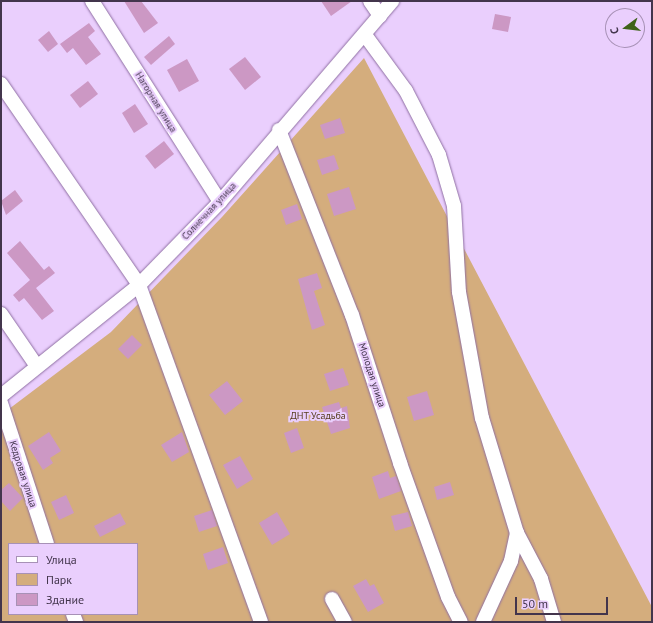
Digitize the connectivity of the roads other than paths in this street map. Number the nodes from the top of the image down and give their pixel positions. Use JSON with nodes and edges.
{"nodes":[{"id":1,"x":92,"y":1,"type":"edge"},
{"id":2,"x":370,"y":1,"type":"edge"},
{"id":3,"x":392,"y":1,"type":"edge"},
{"id":4,"x":380,"y":16,"type":"junction"},
{"id":5,"x":365,"y":35,"type":"junction"},
{"id":6,"x":1,"y":84,"type":"edge"},
{"id":7,"x":279,"y":130,"type":"junction"},
{"id":8,"x":220,"y":202,"type":"junction"},
{"id":9,"x":139,"y":285,"type":"junction"},
{"id":10,"x":1,"y":314,"type":"edge"},
{"id":11,"x":36,"y":365,"type":"junction"},
{"id":12,"x":1,"y":396,"type":"edge"},
{"id":13,"x":1,"y":403,"type":"edge"},
{"id":14,"x":517,"y":533,"type":"junction"},
{"id":15,"x":47,"y":543,"type":"edge"},
{"id":16,"x":332,"y":599,"type":"dead end"},
{"id":17,"x":261,"y":622,"type":"edge"},
{"id":18,"x":345,"y":622,"type":"edge"},
{"id":19,"x":461,"y":622,"type":"edge"},
{"id":20,"x":483,"y":622,"type":"edge"},
{"id":21,"x":554,"y":622,"type":"edge"}],
"edges":[{"from":1,"to":8,"type":"street","name":"Нагорная улица"},
{"from":2,"to":4,"type":"street"},
{"from":3,"to":4,"type":"street","name":"Солнечная улица"},
{"from":4,"to":5,"type":"street","name":"Солнечная улица"},
{"from":5,"to":7,"type":"street","name":"Солнечная улица"},
{"from":5,"to":14,"type":"street"},
{"from":6,"to":9,"type":"street"},
{"from":7,"to":8,"type":"street","name":"Солнечная улица"},
{"from":7,"to":19,"type":"street","name":"Молодая улица"},
{"from":8,"to":9,"type":"street","name":"Солнечная улица"},
{"from":9,"to":11,"type":"street","name":"Солнечная улица"},
{"from":9,"to":17,"type":"street"},
{"from":10,"to":11,"type":"street"},
{"from":11,"to":12,"type":"street","name":"Солнечная улица"},
{"from":13,"to":15,"type":"street","name":"Кедровая улица"},
{"from":14,"to":20,"type":"street"},
{"from":14,"to":21,"type":"street"},
{"from":16,"to":18,"type":"street"}]}
